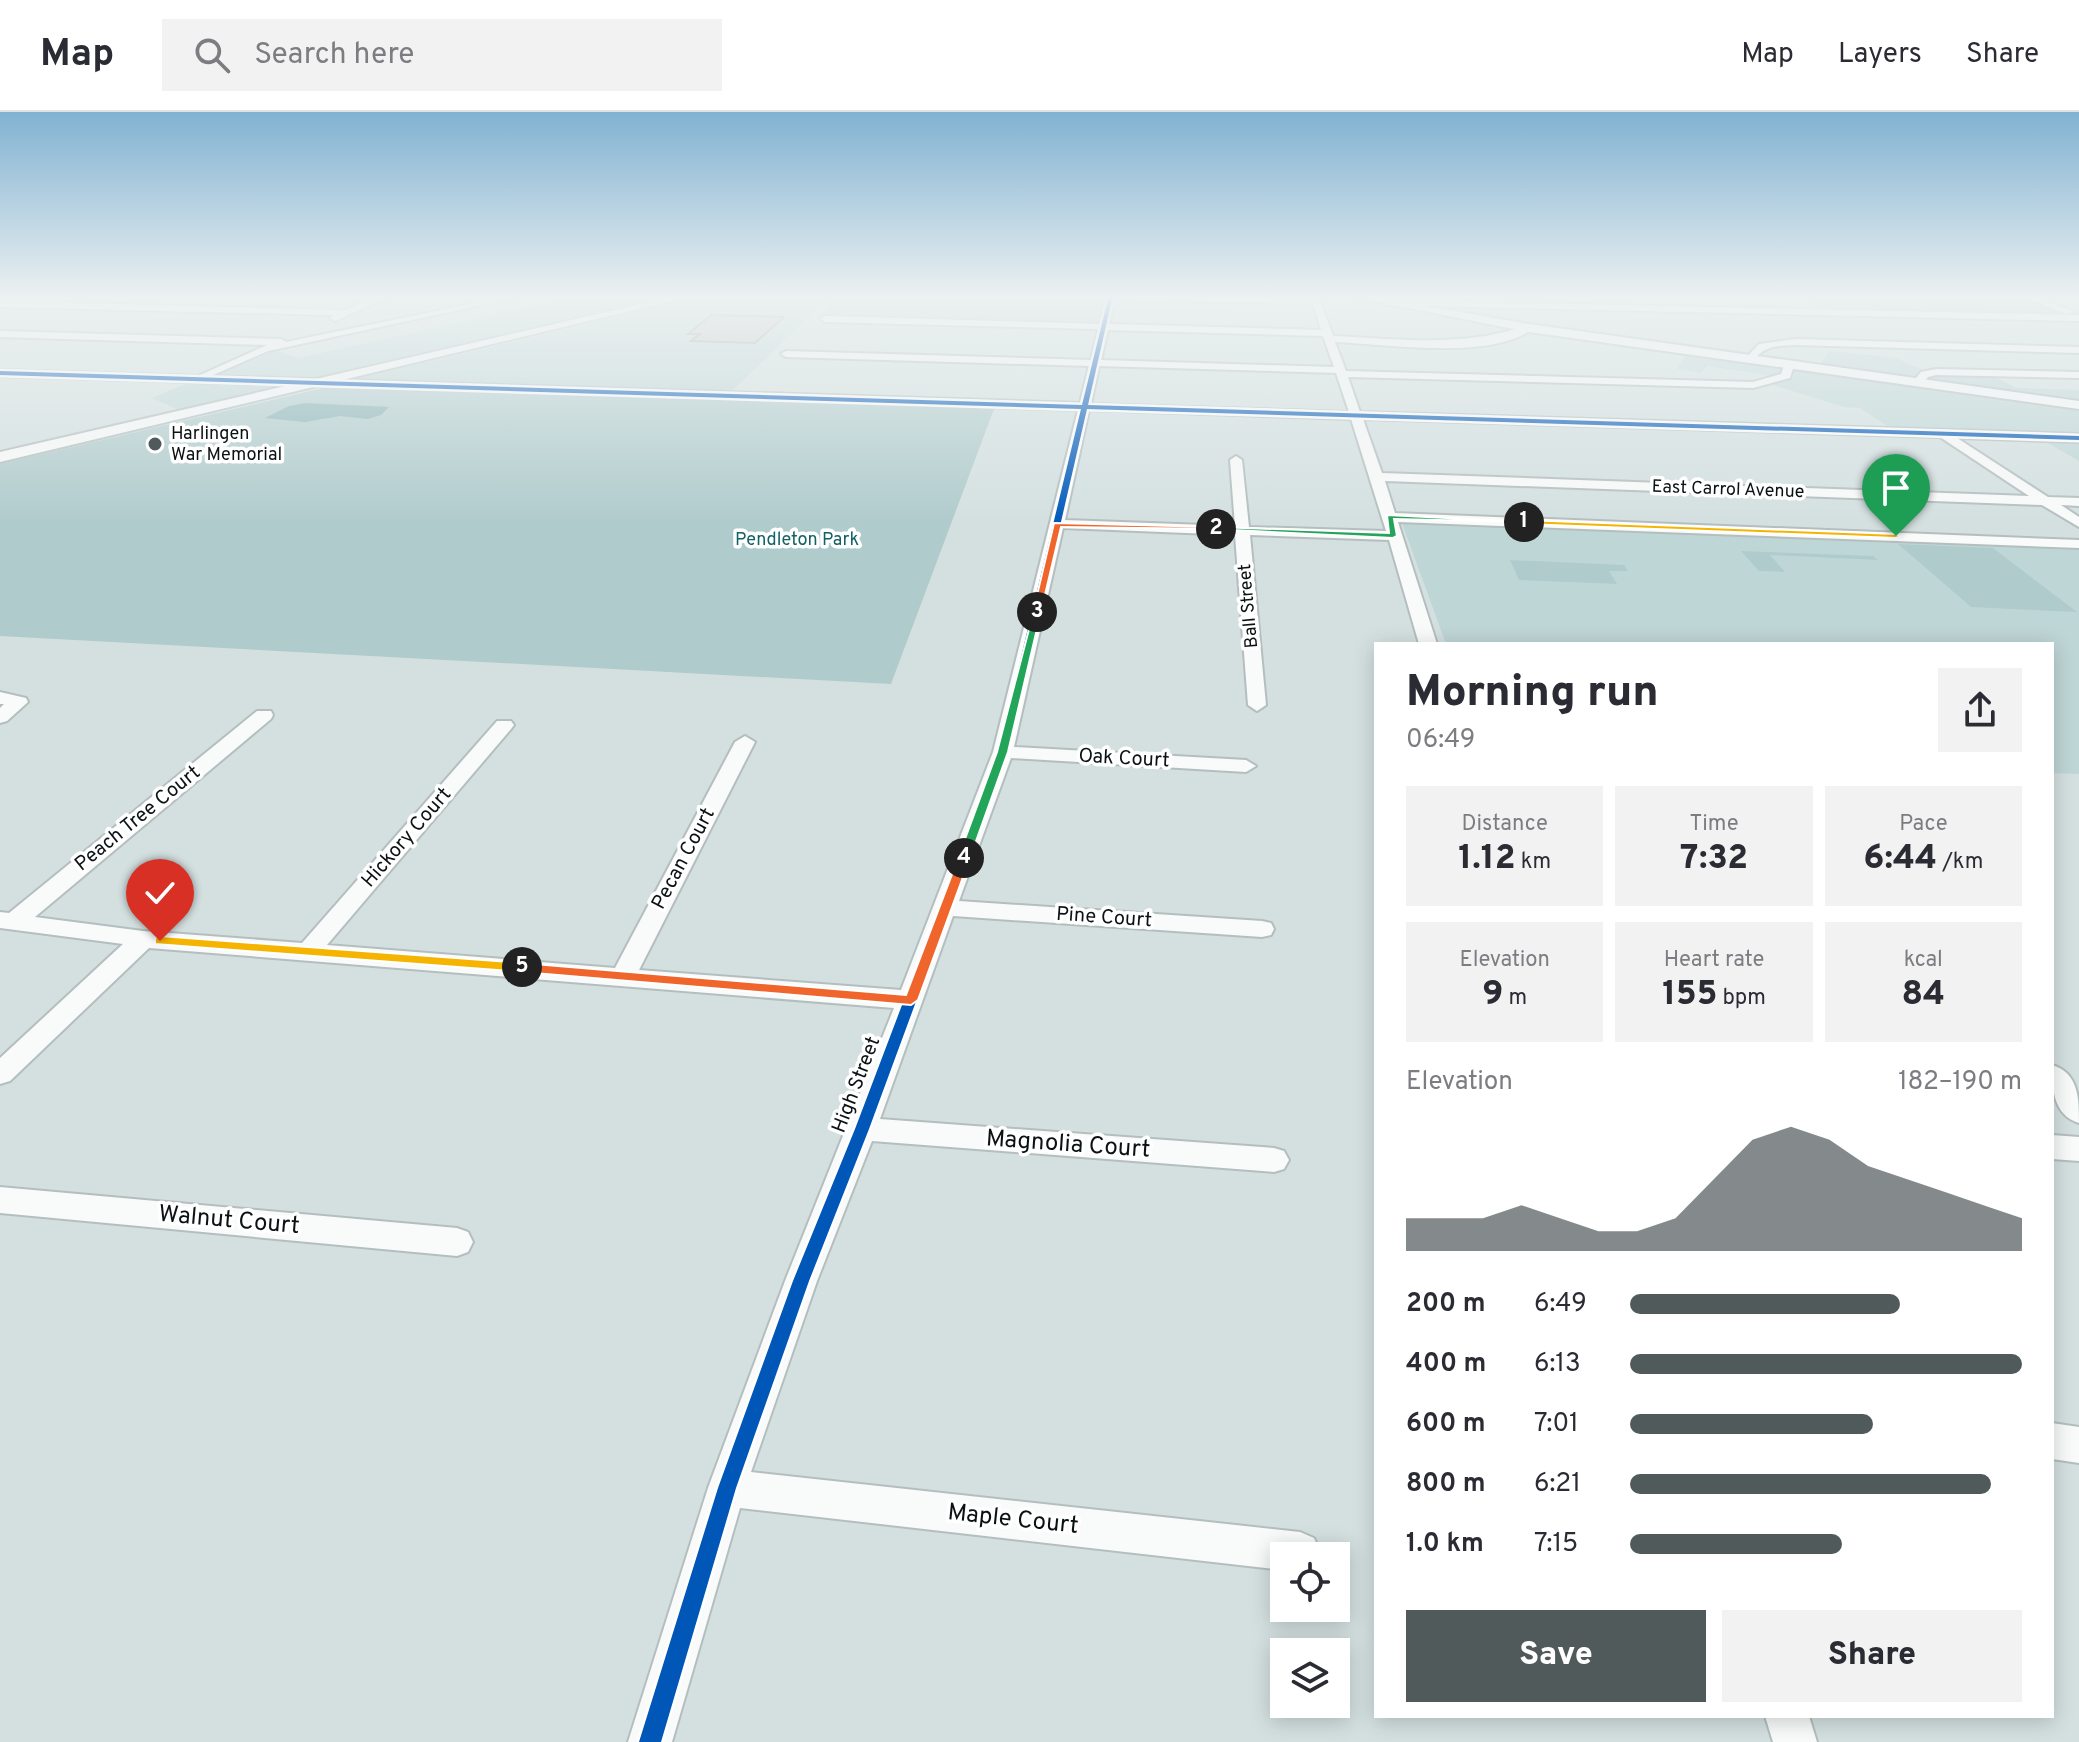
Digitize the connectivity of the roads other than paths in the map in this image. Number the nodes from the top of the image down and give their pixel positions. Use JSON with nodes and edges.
{"nodes":[{"id":1,"x":215,"y":371,"type":"edge"},
{"id":2,"x":369,"y":371,"type":"edge"},
{"id":3,"x":1093,"y":371,"type":"edge"},
{"id":4,"x":1315,"y":371,"type":"edge"},
{"id":5,"x":1787,"y":371,"type":"edge"},
{"id":6,"x":1832,"y":371,"type":"edge"},
{"id":7,"x":1341,"y":372,"type":"junction"},
{"id":8,"x":0,"y":373,"type":"edge"},
{"id":9,"x":2079,"y":375,"type":"edge"},
{"id":10,"x":196,"y":379,"type":"junction"},
{"id":11,"x":318,"y":383,"type":"junction"},
{"id":12,"x":1917,"y":383,"type":"junction"},
{"id":13,"x":2079,"y":405,"type":"edge"},
{"id":14,"x":1085,"y":407,"type":"junction"},
{"id":15,"x":1356,"y":417,"type":"junction"},
{"id":16,"x":1942,"y":433,"type":"junction"},
{"id":17,"x":2079,"y":438,"type":"edge"},
{"id":18,"x":0,"y":457,"type":"edge"},
{"id":19,"x":1236,"y":460,"type":"dead end"},
{"id":20,"x":1377,"y":477,"type":"junction"},
{"id":21,"x":2044,"y":501,"type":"junction"},
{"id":22,"x":2079,"y":502,"type":"edge"},
{"id":23,"x":1390,"y":517,"type":"junction"},
{"id":24,"x":2079,"y":523,"type":"edge"},
{"id":25,"x":1057,"y":524,"type":"junction"},
{"id":26,"x":1243,"y":530,"type":"junction"},
{"id":27,"x":1393,"y":536,"type":"junction"},
{"id":28,"x":2079,"y":544,"type":"edge"},
{"id":29,"x":1427,"y":642,"type":"edge"},
{"id":30,"x":0,"y":698,"type":"edge"},
{"id":31,"x":1257,"y":705,"type":"dead end"},
{"id":32,"x":264,"y":715,"type":"dead end"},
{"id":33,"x":0,"y":717,"type":"edge"},
{"id":34,"x":504,"y":725,"type":"dead end"},
{"id":35,"x":745,"y":742,"type":"dead end"},
{"id":36,"x":1003,"y":752,"type":"junction"},
{"id":37,"x":1246,"y":766,"type":"dead end"},
{"id":38,"x":945,"y":908,"type":"junction"},
{"id":39,"x":6,"y":922,"type":"edge"},
{"id":40,"x":1262,"y":929,"type":"dead end"},
{"id":41,"x":143,"y":939,"type":"junction"},
{"id":42,"x":309,"y":951,"type":"junction"},
{"id":43,"x":623,"y":976,"type":"junction"},
{"id":44,"x":911,"y":1000,"type":"junction"},
{"id":45,"x":0,"y":1074,"type":"edge"},
{"id":46,"x":2054,"y":1078,"type":"edge"},
{"id":47,"x":2079,"y":1112,"type":"edge"},
{"id":48,"x":862,"y":1129,"type":"junction"},
{"id":49,"x":2054,"y":1147,"type":"edge"},
{"id":50,"x":2079,"y":1149,"type":"edge"},
{"id":51,"x":1274,"y":1160,"type":"dead end"},
{"id":52,"x":0,"y":1200,"type":"edge"},
{"id":53,"x":457,"y":1242,"type":"dead end"},
{"id":54,"x":2054,"y":1441,"type":"edge"},
{"id":55,"x":2079,"y":1445,"type":"edge"},
{"id":56,"x":727,"y":1488,"type":"junction"},
{"id":57,"x":1270,"y":1549,"type":"edge"},
{"id":58,"x":1788,"y":1718,"type":"edge"},
{"id":59,"x":650,"y":1742,"type":"edge"},
{"id":60,"x":1795,"y":1742,"type":"edge"}],
"edges":[{"from":1,"to":10,"type":"street"},
{"from":2,"to":11,"type":"main road"},
{"from":3,"to":14,"type":"street","name":"High Street"},
{"from":4,"to":7,"type":"street"},
{"from":5,"to":7,"type":"street"},
{"from":6,"to":12,"type":"main road"},
{"from":7,"to":15,"type":"street"},
{"from":8,"to":10,"type":"street"},
{"from":9,"to":12,"type":"street"},
{"from":10,"to":11,"type":"street"},
{"from":11,"to":14,"type":"street"},
{"from":11,"to":18,"type":"main road"},
{"from":12,"to":13,"type":"main road"},
{"from":14,"to":15,"type":"street"},
{"from":14,"to":25,"type":"street","name":"High Street"},
{"from":15,"to":16,"type":"street"},
{"from":15,"to":20,"type":"street"},
{"from":16,"to":17,"type":"street"},
{"from":16,"to":21,"type":"street"},
{"from":19,"to":26,"type":"street","name":"Ball Street"},
{"from":20,"to":21,"type":"street","name":"East Carrol Avenue"},
{"from":20,"to":23,"type":"street"},
{"from":21,"to":22,"type":"street","name":"East Carrol Avenue"},
{"from":21,"to":24,"type":"street"},
{"from":23,"to":27,"type":"street"},
{"from":23,"to":28,"type":"street"},
{"from":25,"to":26,"type":"street"},
{"from":25,"to":36,"type":"street","name":"High Street"},
{"from":26,"to":27,"type":"street"},
{"from":26,"to":31,"type":"street","name":"Ball Street"},
{"from":27,"to":29,"type":"street"},
{"from":30,"to":33,"type":"street"},
{"from":32,"to":39,"type":"street","name":"Peach Tree Court"},
{"from":34,"to":42,"type":"street","name":"Hickory Court"},
{"from":35,"to":43,"type":"street","name":"Pecan Court"},
{"from":36,"to":37,"type":"street","name":"Oak Court"},
{"from":36,"to":38,"type":"street","name":"High Street"},
{"from":38,"to":40,"type":"street","name":"Pine Court"},
{"from":38,"to":44,"type":"street","name":"High Street"},
{"from":39,"to":41,"type":"street"},
{"from":41,"to":42,"type":"street"},
{"from":41,"to":45,"type":"street"},
{"from":42,"to":43,"type":"street"},
{"from":43,"to":44,"type":"street"},
{"from":44,"to":48,"type":"street","name":"High Street"},
{"from":46,"to":47,"type":"street"},
{"from":48,"to":51,"type":"street","name":"Magnolia Court"},
{"from":48,"to":56,"type":"street","name":"High Street"},
{"from":49,"to":50,"type":"street"},
{"from":52,"to":53,"type":"street","name":"Walnut Court"},
{"from":54,"to":55,"type":"street"},
{"from":56,"to":57,"type":"street","name":"Maple Court"},
{"from":56,"to":59,"type":"street","name":"High Street"},
{"from":58,"to":60,"type":"street"}]}
